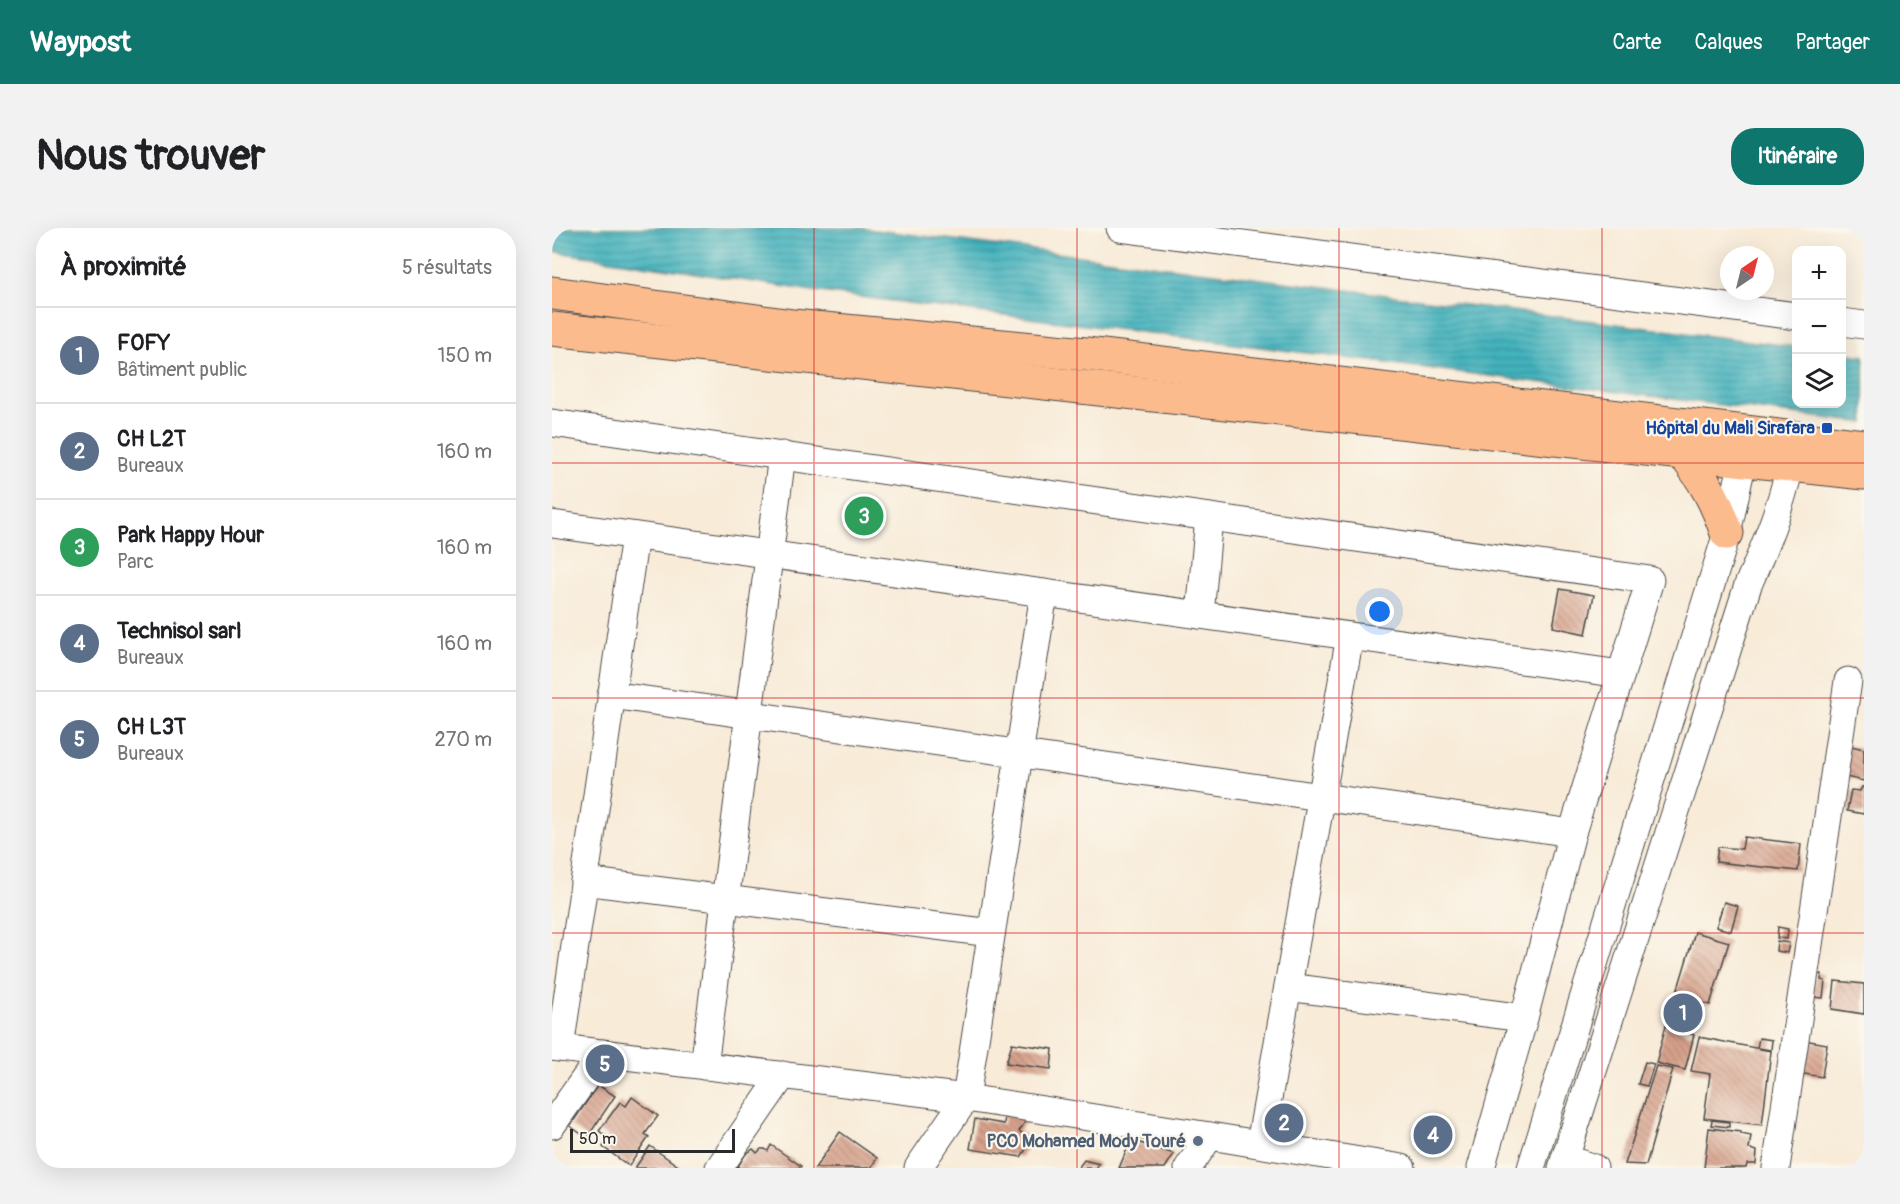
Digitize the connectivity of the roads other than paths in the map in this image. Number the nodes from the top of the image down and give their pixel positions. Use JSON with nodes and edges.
{"nodes":[{"id":1,"x":1120,"y":228,"type":"edge"},
{"id":2,"x":552,"y":293,"type":"edge"},
{"id":3,"x":1792,"y":315,"type":"edge"},
{"id":4,"x":1846,"y":323,"type":"edge"},
{"id":5,"x":1864,"y":325,"type":"edge"},
{"id":6,"x":552,"y":329,"type":"edge"},
{"id":7,"x":552,"y":423,"type":"edge"},
{"id":8,"x":1747,"y":445,"type":"junction"},
{"id":9,"x":1864,"y":446,"type":"edge"},
{"id":10,"x":1682,"y":452,"type":"junction"},
{"id":11,"x":1793,"y":452,"type":"junction"},
{"id":12,"x":782,"y":455,"type":"junction"},
{"id":13,"x":1864,"y":473,"type":"edge"},
{"id":14,"x":1209,"y":517,"type":"junction"},
{"id":15,"x":552,"y":524,"type":"edge"},
{"id":16,"x":1727,"y":533,"type":"junction"},
{"id":17,"x":635,"y":536,"type":"junction"},
{"id":18,"x":769,"y":555,"type":"junction"},
{"id":19,"x":1044,"y":593,"type":"junction"},
{"id":20,"x":1200,"y":615,"type":"junction"},
{"id":21,"x":1350,"y":636,"type":"junction"},
{"id":22,"x":1621,"y":674,"type":"junction"},
{"id":23,"x":1848,"y":681,"type":"dead end"},
{"id":24,"x":611,"y":695,"type":"junction"},
{"id":25,"x":748,"y":715,"type":"junction"},
{"id":26,"x":1019,"y":754,"type":"junction"},
{"id":27,"x":1322,"y":797,"type":"junction"},
{"id":28,"x":1572,"y":833,"type":"junction"},
{"id":29,"x":584,"y":881,"type":"junction"},
{"id":30,"x":725,"y":899,"type":"junction"},
{"id":31,"x":991,"y":933,"type":"junction"},
{"id":32,"x":1288,"y":987,"type":"junction"},
{"id":33,"x":1524,"y":1018,"type":"junction"},
{"id":34,"x":556,"y":1047,"type":"edge"},
{"id":35,"x":603,"y":1053,"type":"junction"},
{"id":36,"x":704,"y":1066,"type":"junction"},
{"id":37,"x":783,"y":1075,"type":"junction"},
{"id":38,"x":966,"y":1098,"type":"junction"},
{"id":39,"x":552,"y":1125,"type":"edge"},
{"id":40,"x":1210,"y":1136,"type":"junction"},
{"id":41,"x":1260,"y":1144,"type":"junction"},
{"id":42,"x":1564,"y":1163,"type":"edge"},
{"id":43,"x":719,"y":1168,"type":"edge"},
{"id":44,"x":918,"y":1168,"type":"edge"},
{"id":45,"x":1188,"y":1168,"type":"edge"},
{"id":46,"x":1402,"y":1168,"type":"edge"},
{"id":47,"x":1481,"y":1168,"type":"edge"},
{"id":48,"x":1531,"y":1168,"type":"edge"},
{"id":49,"x":1594,"y":1168,"type":"edge"},
{"id":50,"x":1776,"y":1168,"type":"edge"}],
"edges":[{"from":1,"to":3,"type":"street"},
{"from":2,"to":8,"type":"main road"},
{"from":4,"to":5,"type":"street"},
{"from":6,"to":10,"type":"main road"},
{"from":7,"to":12,"type":"street"},
{"from":8,"to":10,"type":"main road"},
{"from":8,"to":11,"type":"main road"},
{"from":8,"to":16,"type":"street"},
{"from":9,"to":11,"type":"main road"},
{"from":10,"to":16,"type":"main road"},
{"from":11,"to":13,"type":"main road"},
{"from":11,"to":42,"type":"street"},
{"from":12,"to":14,"type":"street"},
{"from":12,"to":18,"type":"street"},
{"from":14,"to":20,"type":"street"},
{"from":14,"to":22,"type":"street"},
{"from":15,"to":17,"type":"street"},
{"from":16,"to":48,"type":"street"},
{"from":17,"to":18,"type":"street"},
{"from":17,"to":24,"type":"street"},
{"from":18,"to":19,"type":"street"},
{"from":18,"to":25,"type":"street"},
{"from":19,"to":20,"type":"street"},
{"from":19,"to":26,"type":"street"},
{"from":20,"to":21,"type":"street"},
{"from":21,"to":22,"type":"street"},
{"from":21,"to":27,"type":"street"},
{"from":22,"to":28,"type":"street"},
{"from":23,"to":50,"type":"street"},
{"from":24,"to":25,"type":"street"},
{"from":24,"to":29,"type":"street"},
{"from":25,"to":26,"type":"street"},
{"from":25,"to":30,"type":"street"},
{"from":26,"to":27,"type":"street"},
{"from":26,"to":31,"type":"street"},
{"from":27,"to":28,"type":"street"},
{"from":27,"to":32,"type":"street"},
{"from":28,"to":33,"type":"street"},
{"from":29,"to":30,"type":"street"},
{"from":29,"to":34,"type":"street"},
{"from":30,"to":31,"type":"street"},
{"from":30,"to":36,"type":"street"},
{"from":31,"to":38,"type":"street"},
{"from":32,"to":33,"type":"street"},
{"from":32,"to":41,"type":"street"},
{"from":33,"to":47,"type":"street"},
{"from":34,"to":35,"type":"street"},
{"from":35,"to":36,"type":"street"},
{"from":35,"to":39,"type":"street"},
{"from":36,"to":37,"type":"street"},
{"from":37,"to":38,"type":"street"},
{"from":37,"to":43,"type":"street"},
{"from":38,"to":40,"type":"street"},
{"from":38,"to":44,"type":"street"},
{"from":40,"to":41,"type":"street"},
{"from":40,"to":45,"type":"street"},
{"from":41,"to":46,"type":"street"},
{"from":42,"to":49,"type":"street"}]}
